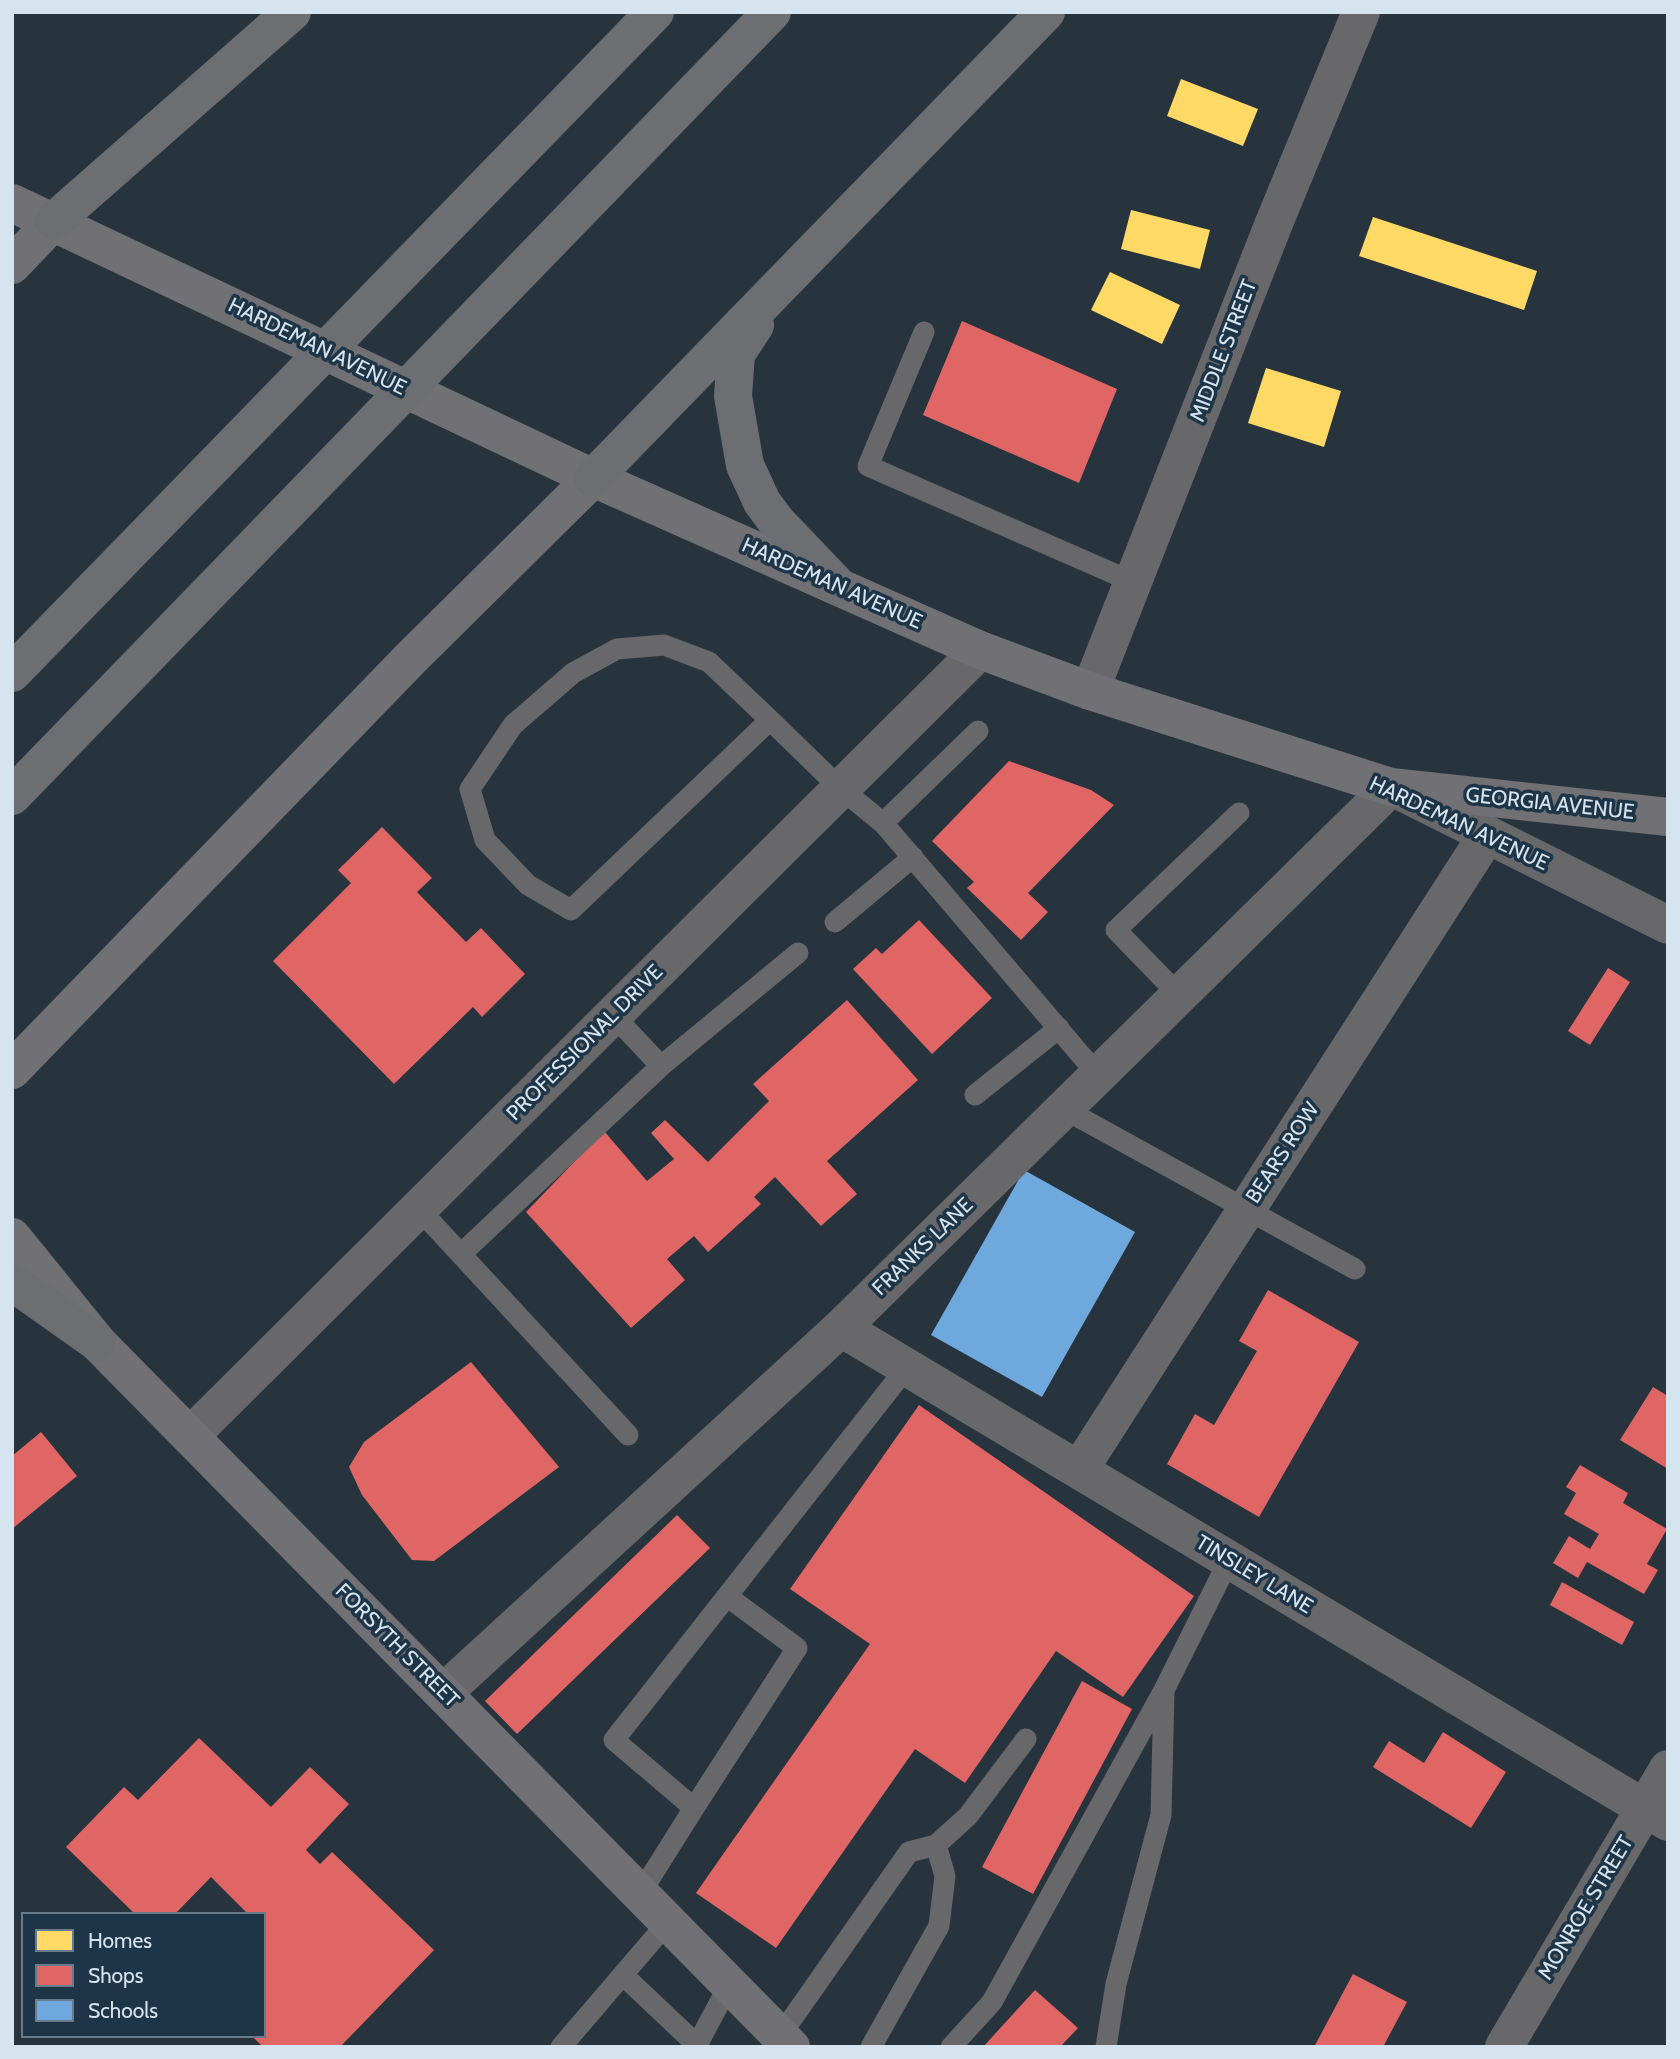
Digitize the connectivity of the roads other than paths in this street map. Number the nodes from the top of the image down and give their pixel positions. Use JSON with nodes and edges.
{"nodes":[{"id":1,"x":292,"y":12,"type":"edge"},
{"id":2,"x":655,"y":12,"type":"edge"},
{"id":3,"x":772,"y":12,"type":"edge"},
{"id":4,"x":1046,"y":12,"type":"edge"},
{"id":5,"x":1361,"y":12,"type":"edge"},
{"id":6,"x":12,"y":203,"type":"edge"},
{"id":7,"x":54,"y":222,"type":"junction"},
{"id":8,"x":12,"y":265,"type":"edge"},
{"id":9,"x":775,"y":293,"type":"junction"},
{"id":10,"x":924,"y":332,"type":"dead end"},
{"id":11,"x":593,"y":478,"type":"junction"},
{"id":12,"x":1133,"y":582,"type":"junction"},
{"id":13,"x":839,"y":587,"type":"junction"},
{"id":14,"x":980,"y":650,"type":"junction"},
{"id":15,"x":12,"y":673,"type":"edge"},
{"id":16,"x":1090,"y":691,"type":"junction"},
{"id":17,"x":769,"y":720,"type":"junction"},
{"id":18,"x":978,"y":731,"type":"dead end"},
{"id":19,"x":1391,"y":787,"type":"junction"},
{"id":20,"x":841,"y":788,"type":"junction"},
{"id":21,"x":12,"y":796,"type":"edge"},
{"id":22,"x":1239,"y":813,"type":"dead end"},
{"id":23,"x":1668,"y":817,"type":"edge"},
{"id":24,"x":883,"y":823,"type":"junction"},
{"id":25,"x":1487,"y":835,"type":"junction"},
{"id":26,"x":913,"y":857,"type":"junction"},
{"id":27,"x":835,"y":922,"type":"dead end"},
{"id":28,"x":1668,"y":925,"type":"edge"},
{"id":29,"x":798,"y":953,"type":"dead end"},
{"id":30,"x":1179,"y":995,"type":"junction"},
{"id":31,"x":613,"y":1015,"type":"junction"},
{"id":32,"x":1059,"y":1028,"type":"junction"},
{"id":33,"x":661,"y":1066,"type":"junction"},
{"id":34,"x":12,"y":1070,"type":"edge"},
{"id":35,"x":1098,"y":1074,"type":"junction"},
{"id":36,"x":975,"y":1095,"type":"dead end"},
{"id":37,"x":1064,"y":1109,"type":"junction"},
{"id":38,"x":418,"y":1208,"type":"junction"},
{"id":39,"x":1247,"y":1210,"type":"junction"},
{"id":40,"x":12,"y":1237,"type":"edge"},
{"id":41,"x":460,"y":1254,"type":"junction"},
{"id":42,"x":1355,"y":1269,"type":"dead end"},
{"id":43,"x":12,"y":1282,"type":"edge"},
{"id":44,"x":841,"y":1328,"type":"junction"},
{"id":45,"x":97,"y":1342,"type":"junction"},
{"id":46,"x":906,"y":1367,"type":"junction"},
{"id":47,"x":190,"y":1436,"type":"junction"},
{"id":48,"x":628,"y":1436,"type":"dead end"},
{"id":49,"x":1079,"y":1470,"type":"junction"},
{"id":50,"x":1229,"y":1560,"type":"junction"},
{"id":51,"x":728,"y":1597,"type":"junction"},
{"id":52,"x":1164,"y":1690,"type":"junction"},
{"id":53,"x":443,"y":1693,"type":"junction"},
{"id":54,"x":1026,"y":1739,"type":"dead end"},
{"id":55,"x":1668,"y":1769,"type":"edge"},
{"id":56,"x":694,"y":1808,"type":"junction"},
{"id":57,"x":1656,"y":1815,"type":"edge"},
{"id":58,"x":936,"y":1845,"type":"junction"},
{"id":59,"x":640,"y":1894,"type":"junction"},
{"id":60,"x":668,"y":1922,"type":"junction"},
{"id":61,"x":624,"y":1976,"type":"junction"},
{"id":62,"x":730,"y":1983,"type":"junction"},
{"id":63,"x":786,"y":2041,"type":"edge"},
{"id":64,"x":696,"y":2046,"type":"edge"},
{"id":65,"x":561,"y":2047,"type":"edge"},
{"id":66,"x":872,"y":2047,"type":"edge"},
{"id":67,"x":951,"y":2047,"type":"edge"},
{"id":68,"x":1106,"y":2047,"type":"edge"},
{"id":69,"x":1504,"y":2047,"type":"edge"}],
"edges":[{"from":1,"to":7,"type":"highway"},
{"from":2,"to":15,"type":"highway"},
{"from":3,"to":21,"type":"highway"},
{"from":4,"to":9,"type":"highway"},
{"from":5,"to":12,"type":"street","name":"MIDDLE STREET"},
{"from":6,"to":7,"type":"main road","name":"HARDEMAN AVENUE"},
{"from":7,"to":8,"type":"main road"},
{"from":7,"to":11,"type":"main road","name":"HARDEMAN AVENUE"},
{"from":9,"to":11,"type":"highway"},
{"from":9,"to":13,"type":"highway"},
{"from":10,"to":12,"type":"lane"},
{"from":11,"to":13,"type":"main road","name":"HARDEMAN AVENUE"},
{"from":11,"to":34,"type":"main road"},
{"from":12,"to":16,"type":"street","name":"MIDDLE STREET"},
{"from":13,"to":14,"type":"main road","name":"HARDEMAN AVENUE"},
{"from":14,"to":16,"type":"main road","name":"HARDEMAN AVENUE"},
{"from":14,"to":20,"type":"street","name":"PROFESSIONAL DRIVE"},
{"from":16,"to":19,"type":"main road","name":"HARDEMAN AVENUE"},
{"from":17,"to":17,"type":"lane"},
{"from":17,"to":20,"type":"lane"},
{"from":18,"to":24,"type":"lane"},
{"from":19,"to":23,"type":"main road","name":"GEORGIA AVENUE"},
{"from":19,"to":25,"type":"street","name":"HARDEMAN AVENUE"},
{"from":19,"to":30,"type":"street","name":"FRANKS LANE"},
{"from":20,"to":24,"type":"lane"},
{"from":20,"to":31,"type":"street","name":"PROFESSIONAL DRIVE"},
{"from":22,"to":30,"type":"lane"},
{"from":24,"to":26,"type":"lane"},
{"from":25,"to":28,"type":"street","name":"HARDEMAN AVENUE"},
{"from":25,"to":39,"type":"street","name":"BEARS ROW"},
{"from":26,"to":27,"type":"lane"},
{"from":26,"to":32,"type":"lane"},
{"from":29,"to":33,"type":"lane"},
{"from":30,"to":35,"type":"street","name":"FRANKS LANE"},
{"from":31,"to":33,"type":"lane"},
{"from":31,"to":38,"type":"street","name":"PROFESSIONAL DRIVE"},
{"from":32,"to":35,"type":"lane"},
{"from":32,"to":36,"type":"lane"},
{"from":33,"to":41,"type":"lane"},
{"from":35,"to":37,"type":"street","name":"FRANKS LANE"},
{"from":37,"to":39,"type":"lane"},
{"from":37,"to":44,"type":"street","name":"FRANKS LANE"},
{"from":38,"to":41,"type":"lane"},
{"from":38,"to":47,"type":"street","name":"PROFESSIONAL DRIVE"},
{"from":39,"to":42,"type":"lane"},
{"from":39,"to":49,"type":"street","name":"BEARS ROW"},
{"from":40,"to":45,"type":"main road","name":"FORSYTH STREET"},
{"from":41,"to":48,"type":"lane"},
{"from":43,"to":45,"type":"highway"},
{"from":44,"to":46,"type":"street","name":"TINSLEY LANE"},
{"from":44,"to":53,"type":"street","name":"FRANKS LANE"},
{"from":45,"to":47,"type":"main road","name":"FORSYTH STREET"},
{"from":46,"to":49,"type":"street","name":"TINSLEY LANE"},
{"from":46,"to":51,"type":"lane"},
{"from":47,"to":53,"type":"main road","name":"FORSYTH STREET"},
{"from":49,"to":50,"type":"street","name":"TINSLEY LANE"},
{"from":50,"to":52,"type":"lane"},
{"from":50,"to":57,"type":"street","name":"TINSLEY LANE"},
{"from":51,"to":56,"type":"lane"},
{"from":51,"to":56,"type":"lane"},
{"from":52,"to":67,"type":"lane"},
{"from":52,"to":68,"type":"lane"},
{"from":53,"to":59,"type":"main road","name":"FORSYTH STREET"},
{"from":54,"to":58,"type":"lane"},
{"from":55,"to":57,"type":"street","name":"MONROE STREET"},
{"from":56,"to":59,"type":"lane"},
{"from":57,"to":69,"type":"street","name":"MONROE STREET"},
{"from":58,"to":63,"type":"lane"},
{"from":58,"to":66,"type":"lane"},
{"from":59,"to":60,"type":"main road","name":"FORSYTH STREET"},
{"from":60,"to":61,"type":"lane"},
{"from":60,"to":62,"type":"main road","name":"FORSYTH STREET"},
{"from":61,"to":64,"type":"lane"},
{"from":61,"to":65,"type":"lane"},
{"from":62,"to":63,"type":"main road","name":"FORSYTH STREET"},
{"from":62,"to":64,"type":"lane"}]}
